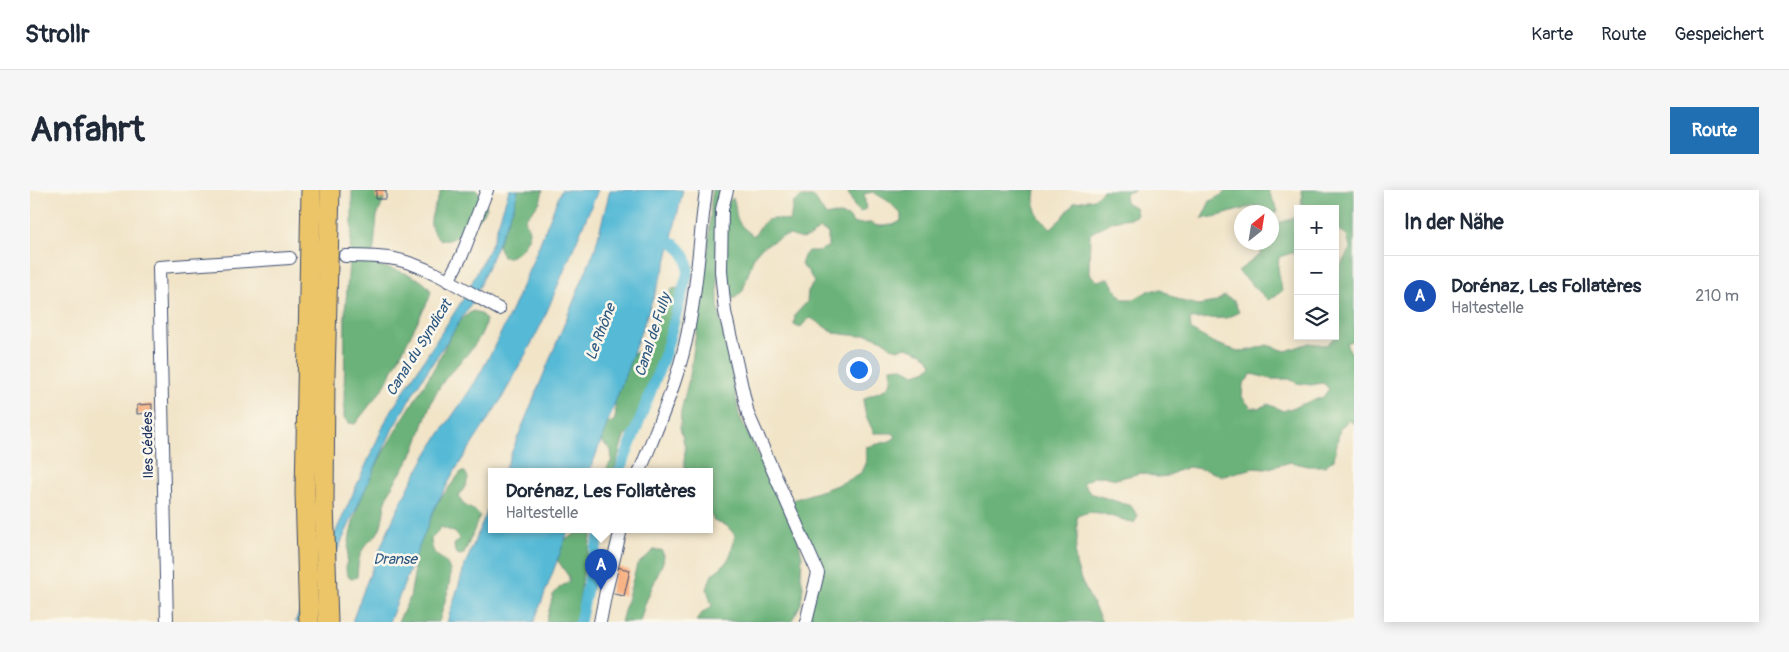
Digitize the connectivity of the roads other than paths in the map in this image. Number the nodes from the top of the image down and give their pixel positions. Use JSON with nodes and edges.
{"nodes":[{"id":1,"x":304,"y":190,"type":"edge"},
{"id":2,"x":311,"y":190,"type":"edge"},
{"id":3,"x":330,"y":190,"type":"edge"},
{"id":4,"x":487,"y":190,"type":"edge"},
{"id":5,"x":706,"y":190,"type":"edge"},
{"id":6,"x":727,"y":190,"type":"edge"},
{"id":7,"x":345,"y":256,"type":"dead end"},
{"id":8,"x":290,"y":258,"type":"dead end"},
{"id":9,"x":452,"y":283,"type":"junction"},
{"id":10,"x":494,"y":306,"type":"dead end"},
{"id":11,"x":306,"y":377,"type":"junction"},
{"id":12,"x":641,"y":468,"type":"edge"},
{"id":13,"x":620,"y":533,"type":"edge"},
{"id":14,"x":167,"y":622,"type":"edge"},
{"id":15,"x":308,"y":622,"type":"edge"},
{"id":16,"x":328,"y":622,"type":"edge"},
{"id":17,"x":600,"y":622,"type":"edge"},
{"id":18,"x":806,"y":622,"type":"edge"}],
"edges":[{"from":1,"to":11,"type":"street"},
{"from":2,"to":11,"type":"highway"},
{"from":3,"to":16,"type":"highway"},
{"from":4,"to":9,"type":"street"},
{"from":5,"to":12,"type":"street"},
{"from":6,"to":18,"type":"street"},
{"from":7,"to":9,"type":"street"},
{"from":8,"to":14,"type":"street","name":"Iles Cédées"},
{"from":9,"to":10,"type":"street"},
{"from":11,"to":15,"type":"highway"},
{"from":13,"to":17,"type":"street"}]}
